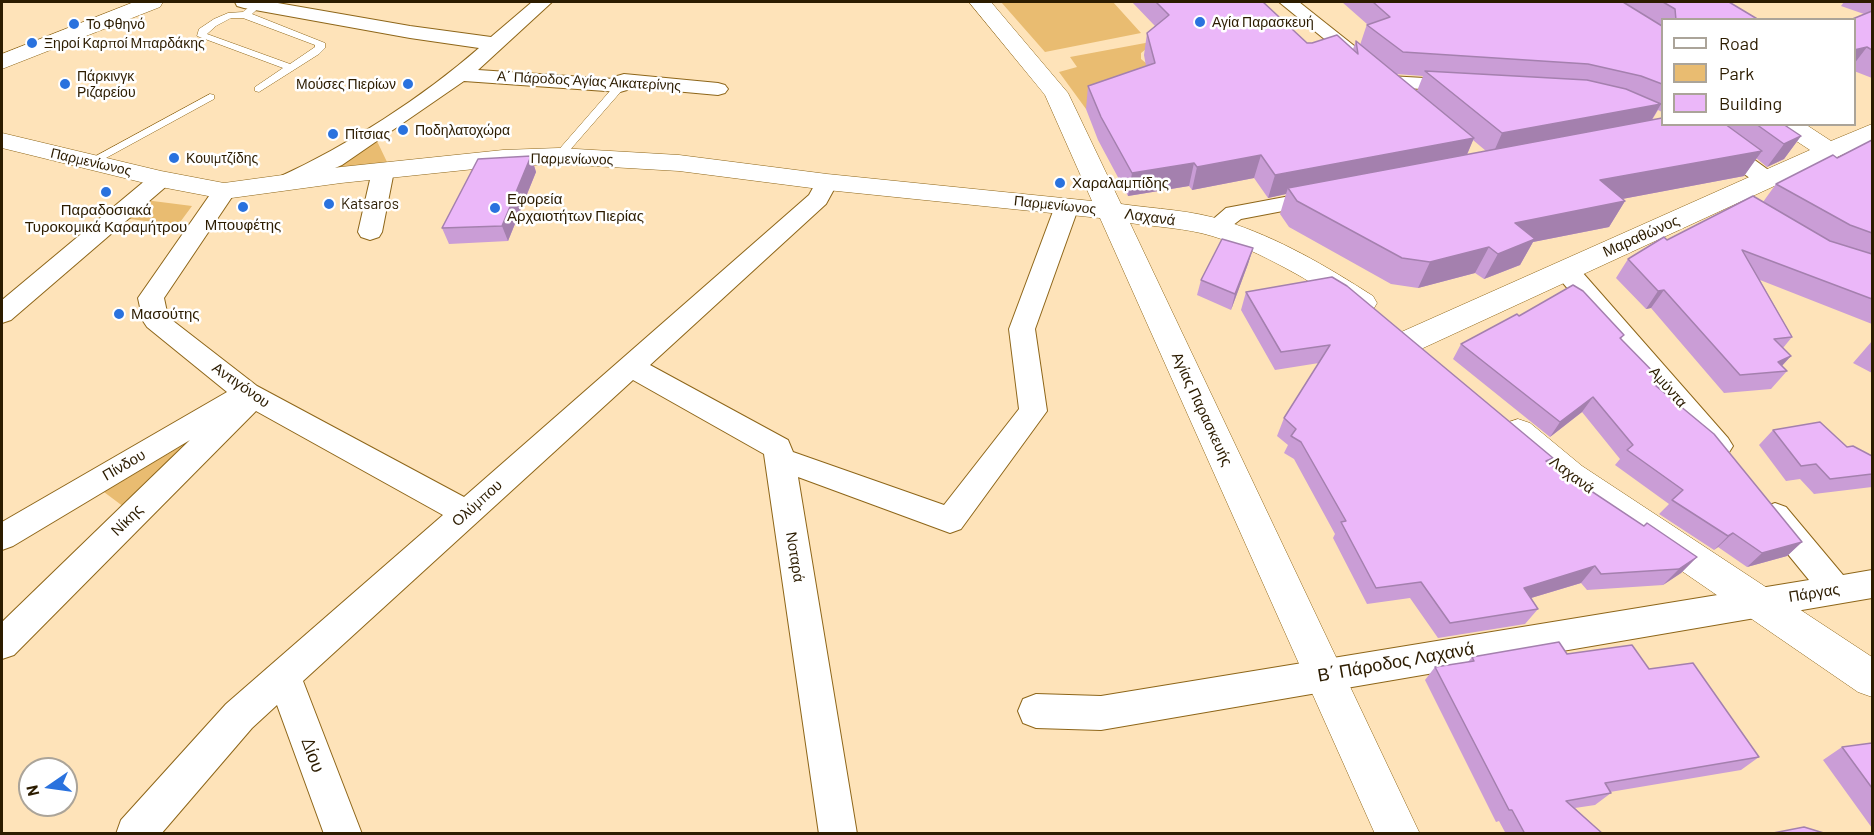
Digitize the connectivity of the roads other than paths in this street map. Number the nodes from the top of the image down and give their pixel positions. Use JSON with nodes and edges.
{"nodes":[{"id":1,"x":152,"y":2,"type":"edge"},
{"id":2,"x":543,"y":2,"type":"edge"},
{"id":3,"x":980,"y":2,"type":"edge"},
{"id":4,"x":1288,"y":2,"type":"edge"},
{"id":5,"x":249,"y":7,"type":"edge"},
{"id":6,"x":495,"y":44,"type":"junction"},
{"id":7,"x":2,"y":62,"type":"edge"},
{"id":8,"x":292,"y":68,"type":"junction"},
{"id":9,"x":460,"y":75,"type":"junction"},
{"id":10,"x":1389,"y":82,"type":"junction"},
{"id":11,"x":620,"y":86,"type":"junction"},
{"id":12,"x":1478,"y":87,"type":"edge"},
{"id":13,"x":259,"y":88,"type":"dead end"},
{"id":14,"x":718,"y":89,"type":"dead end"},
{"id":15,"x":210,"y":97,"type":"dead end"},
{"id":16,"x":1416,"y":105,"type":"edge"},
{"id":17,"x":1790,"y":126,"type":"edge"},
{"id":18,"x":1872,"y":132,"type":"edge"},
{"id":19,"x":1703,"y":133,"type":"edge"},
{"id":20,"x":2,"y":141,"type":"edge"},
{"id":21,"x":1828,"y":151,"type":"junction"},
{"id":22,"x":559,"y":156,"type":"junction"},
{"id":23,"x":91,"y":162,"type":"junction"},
{"id":24,"x":383,"y":171,"type":"junction"},
{"id":25,"x":161,"y":179,"type":"junction"},
{"id":26,"x":1766,"y":179,"type":"junction"},
{"id":27,"x":287,"y":182,"type":"junction"},
{"id":28,"x":827,"y":182,"type":"junction"},
{"id":29,"x":224,"y":191,"type":"junction"},
{"id":30,"x":1347,"y":192,"type":"edge"},
{"id":31,"x":1730,"y":196,"type":"junction"},
{"id":32,"x":1067,"y":206,"type":"junction"},
{"id":33,"x":1110,"y":211,"type":"junction"},
{"id":34,"x":1758,"y":212,"type":"edge"},
{"id":35,"x":1216,"y":227,"type":"junction"},
{"id":36,"x":370,"y":232,"type":"dead end"},
{"id":37,"x":1566,"y":270,"type":"junction"},
{"id":38,"x":2,"y":314,"type":"edge"},
{"id":39,"x":1410,"y":341,"type":"junction"},
{"id":40,"x":1437,"y":364,"type":"edge"},
{"id":41,"x":630,"y":366,"type":"junction"},
{"id":42,"x":250,"y":395,"type":"junction"},
{"id":43,"x":1499,"y":416,"type":"edge"},
{"id":44,"x":780,"y":459,"type":"junction"},
{"id":45,"x":1738,"y":470,"type":"edge"},
{"id":46,"x":1760,"y":498,"type":"edge"},
{"id":47,"x":467,"y":513,"type":"junction"},
{"id":48,"x":2,"y":537,"type":"edge"},
{"id":49,"x":1872,"y":584,"type":"edge"},
{"id":50,"x":1835,"y":589,"type":"junction"},
{"id":51,"x":1755,"y":602,"type":"junction"},
{"id":52,"x":2,"y":644,"type":"edge"},
{"id":53,"x":1326,"y":674,"type":"junction"},
{"id":54,"x":284,"y":676,"type":"junction"},
{"id":55,"x":1872,"y":679,"type":"edge"},
{"id":56,"x":1036,"y":711,"type":"dead end"},
{"id":57,"x":135,"y":834,"type":"edge"},
{"id":58,"x":343,"y":834,"type":"edge"},
{"id":59,"x":838,"y":834,"type":"edge"},
{"id":60,"x":1398,"y":834,"type":"edge"}],
"edges":[{"from":1,"to":7,"type":"street"},
{"from":2,"to":6,"type":"street"},
{"from":3,"to":33,"type":"street","name":"Αγίας Παρασκευής"},
{"from":4,"to":10,"type":"street"},
{"from":5,"to":6,"type":"street"},
{"from":5,"to":8,"type":"lane"},
{"from":5,"to":8,"type":"lane"},
{"from":6,"to":9,"type":"street"},
{"from":8,"to":13,"type":"lane"},
{"from":9,"to":11,"type":"street","name":"Α΄ Πάροδος Αγίας Αικατερίνης"},
{"from":9,"to":27,"type":"street"},
{"from":10,"to":12,"type":"street"},
{"from":10,"to":16,"type":"street"},
{"from":11,"to":14,"type":"street","name":"Α΄ Πάροδος Αγίας Αικατερίνης"},
{"from":11,"to":22,"type":"lane"},
{"from":15,"to":23,"type":"lane"},
{"from":17,"to":21,"type":"street"},
{"from":18,"to":21,"type":"street","name":"Μαραθώνος"},
{"from":19,"to":26,"type":"street"},
{"from":20,"to":23,"type":"street","name":"Παρμενίωνος"},
{"from":21,"to":26,"type":"street","name":"Μαραθώνος"},
{"from":22,"to":24,"type":"street","name":"Παρμενίωνος"},
{"from":22,"to":28,"type":"street","name":"Παρμενίωνος"},
{"from":23,"to":25,"type":"street","name":"Παρμενίωνος"},
{"from":24,"to":27,"type":"street","name":"Παρμενίωνος"},
{"from":24,"to":36,"type":"street"},
{"from":25,"to":29,"type":"street","name":"Παρμενίωνος"},
{"from":25,"to":38,"type":"street"},
{"from":26,"to":31,"type":"street","name":"Μαραθώνος"},
{"from":27,"to":29,"type":"street","name":"Παρμενίωνος"},
{"from":28,"to":32,"type":"street","name":"Παρμενίωνος"},
{"from":28,"to":41,"type":"street","name":"Ολύμπου"},
{"from":29,"to":42,"type":"street","name":"Αντιγόνου"},
{"from":30,"to":35,"type":"street"},
{"from":31,"to":34,"type":"street"},
{"from":31,"to":37,"type":"street","name":"Μαραθώνος"},
{"from":32,"to":33,"type":"street","name":"Παρμενίωνος"},
{"from":32,"to":44,"type":"street"},
{"from":33,"to":35,"type":"street","name":"Λαχανά"},
{"from":33,"to":53,"type":"street","name":"Αγίας Παρασκευής"},
{"from":35,"to":39,"type":"street","name":"Λαχανά"},
{"from":37,"to":39,"type":"street","name":"Μαραθώνος"},
{"from":37,"to":45,"type":"street","name":"Αμύντα"},
{"from":39,"to":40,"type":"street","name":"Λαχανά"},
{"from":41,"to":44,"type":"street"},
{"from":41,"to":47,"type":"street","name":"Ολύμπου"},
{"from":42,"to":47,"type":"street","name":"Αντιγόνου"},
{"from":42,"to":48,"type":"street","name":"Πίνδου"},
{"from":42,"to":52,"type":"street","name":"Νίκης"},
{"from":43,"to":51,"type":"street","name":"Λαχανά"},
{"from":44,"to":59,"type":"street","name":"Νοταρά"},
{"from":46,"to":50,"type":"street"},
{"from":47,"to":54,"type":"street","name":"Ολύμπου"},
{"from":49,"to":50,"type":"street","name":"Πάργας"},
{"from":50,"to":51,"type":"street","name":"Πάργας"},
{"from":51,"to":53,"type":"street","name":"Β΄ Πάροδος Λαχανά"},
{"from":51,"to":55,"type":"street","name":"Λαχανά"},
{"from":53,"to":56,"type":"street","name":"Β΄ Πάροδος Λαχανά"},
{"from":53,"to":60,"type":"street","name":"Αγίας Παρασκευής"},
{"from":54,"to":57,"type":"street","name":"Ολύμπου"},
{"from":54,"to":58,"type":"street","name":"Δίου"}]}
